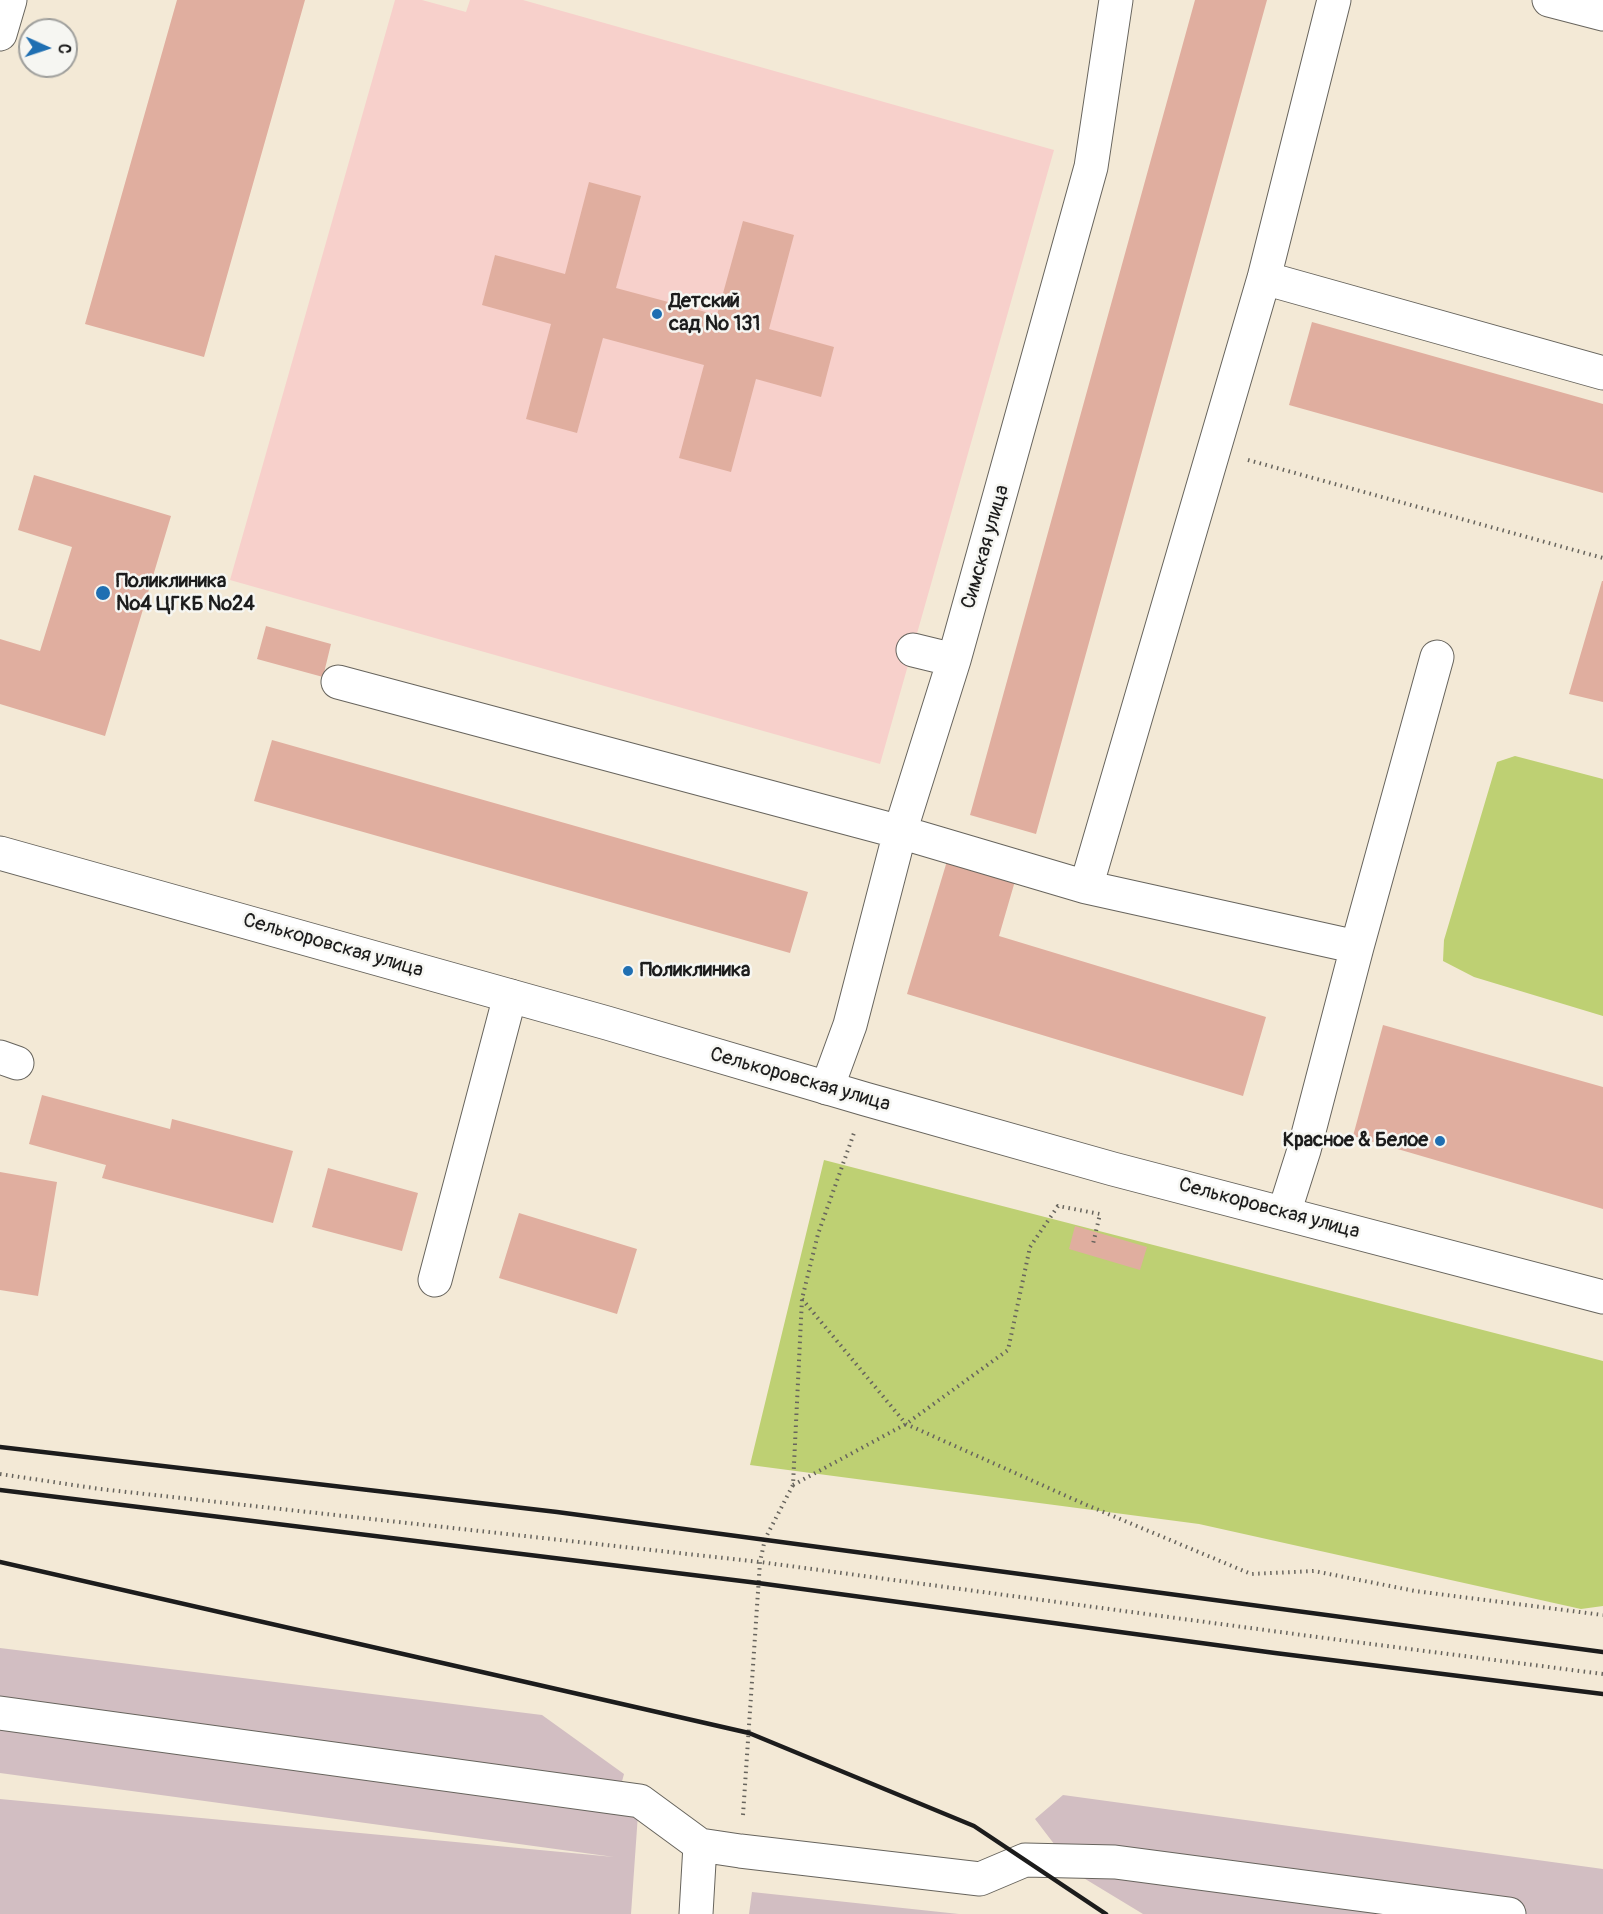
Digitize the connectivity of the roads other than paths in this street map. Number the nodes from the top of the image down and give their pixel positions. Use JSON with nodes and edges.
{"nodes":[{"id":1,"x":10,"y":0,"type":"edge"},
{"id":2,"x":1116,"y":0,"type":"edge"},
{"id":3,"x":1334,"y":0,"type":"edge"},
{"id":4,"x":1549,"y":0,"type":"edge"},
{"id":5,"x":1603,"y":14,"type":"edge"},
{"id":6,"x":0,"y":34,"type":"edge"},
{"id":7,"x":1264,"y":278,"type":"junction"},
{"id":8,"x":1603,"y":374,"type":"edge"},
{"id":9,"x":914,"y":650,"type":"dead end"},
{"id":10,"x":1437,"y":657,"type":"dead end"},
{"id":11,"x":954,"y":660,"type":"junction"},
{"id":12,"x":338,"y":682,"type":"dead end"},
{"id":13,"x":900,"y":832,"type":"junction"},
{"id":14,"x":0,"y":853,"type":"edge"},
{"id":15,"x":1086,"y":887,"type":"junction"},
{"id":16,"x":1357,"y":947,"type":"junction"},
{"id":17,"x":510,"y":996,"type":"junction"},
{"id":18,"x":827,"y":1088,"type":"junction"},
{"id":19,"x":1284,"y":1213,"type":"junction"},
{"id":20,"x":435,"y":1280,"type":"dead end"},
{"id":21,"x":1603,"y":1297,"type":"edge"},
{"id":22,"x":0,"y":1713,"type":"edge"},
{"id":23,"x":700,"y":1845,"type":"junction"},
{"id":24,"x":696,"y":1914,"type":"edge"},
{"id":25,"x":1509,"y":1914,"type":"edge"}],
"edges":[{"from":1,"to":6,"type":"main road"},
{"from":2,"to":11,"type":"main road","name":"Симская улица"},
{"from":3,"to":7,"type":"main road"},
{"from":4,"to":5,"type":"main road"},
{"from":7,"to":8,"type":"main road"},
{"from":7,"to":15,"type":"main road"},
{"from":9,"to":11,"type":"main road"},
{"from":10,"to":16,"type":"main road"},
{"from":11,"to":13,"type":"main road","name":"Симская улица"},
{"from":12,"to":13,"type":"main road"},
{"from":13,"to":15,"type":"main road"},
{"from":13,"to":18,"type":"main road","name":"Симская улица"},
{"from":14,"to":17,"type":"main road","name":"Селькоровская улица"},
{"from":15,"to":16,"type":"main road"},
{"from":16,"to":19,"type":"main road"},
{"from":17,"to":18,"type":"main road","name":"Селькоровская улица"},
{"from":17,"to":20,"type":"main road"},
{"from":18,"to":19,"type":"main road","name":"Селькоровская улица"},
{"from":19,"to":21,"type":"main road","name":"Селькоровская улица"},
{"from":22,"to":23,"type":"main road"},
{"from":23,"to":24,"type":"main road"},
{"from":23,"to":25,"type":"main road"}]}
